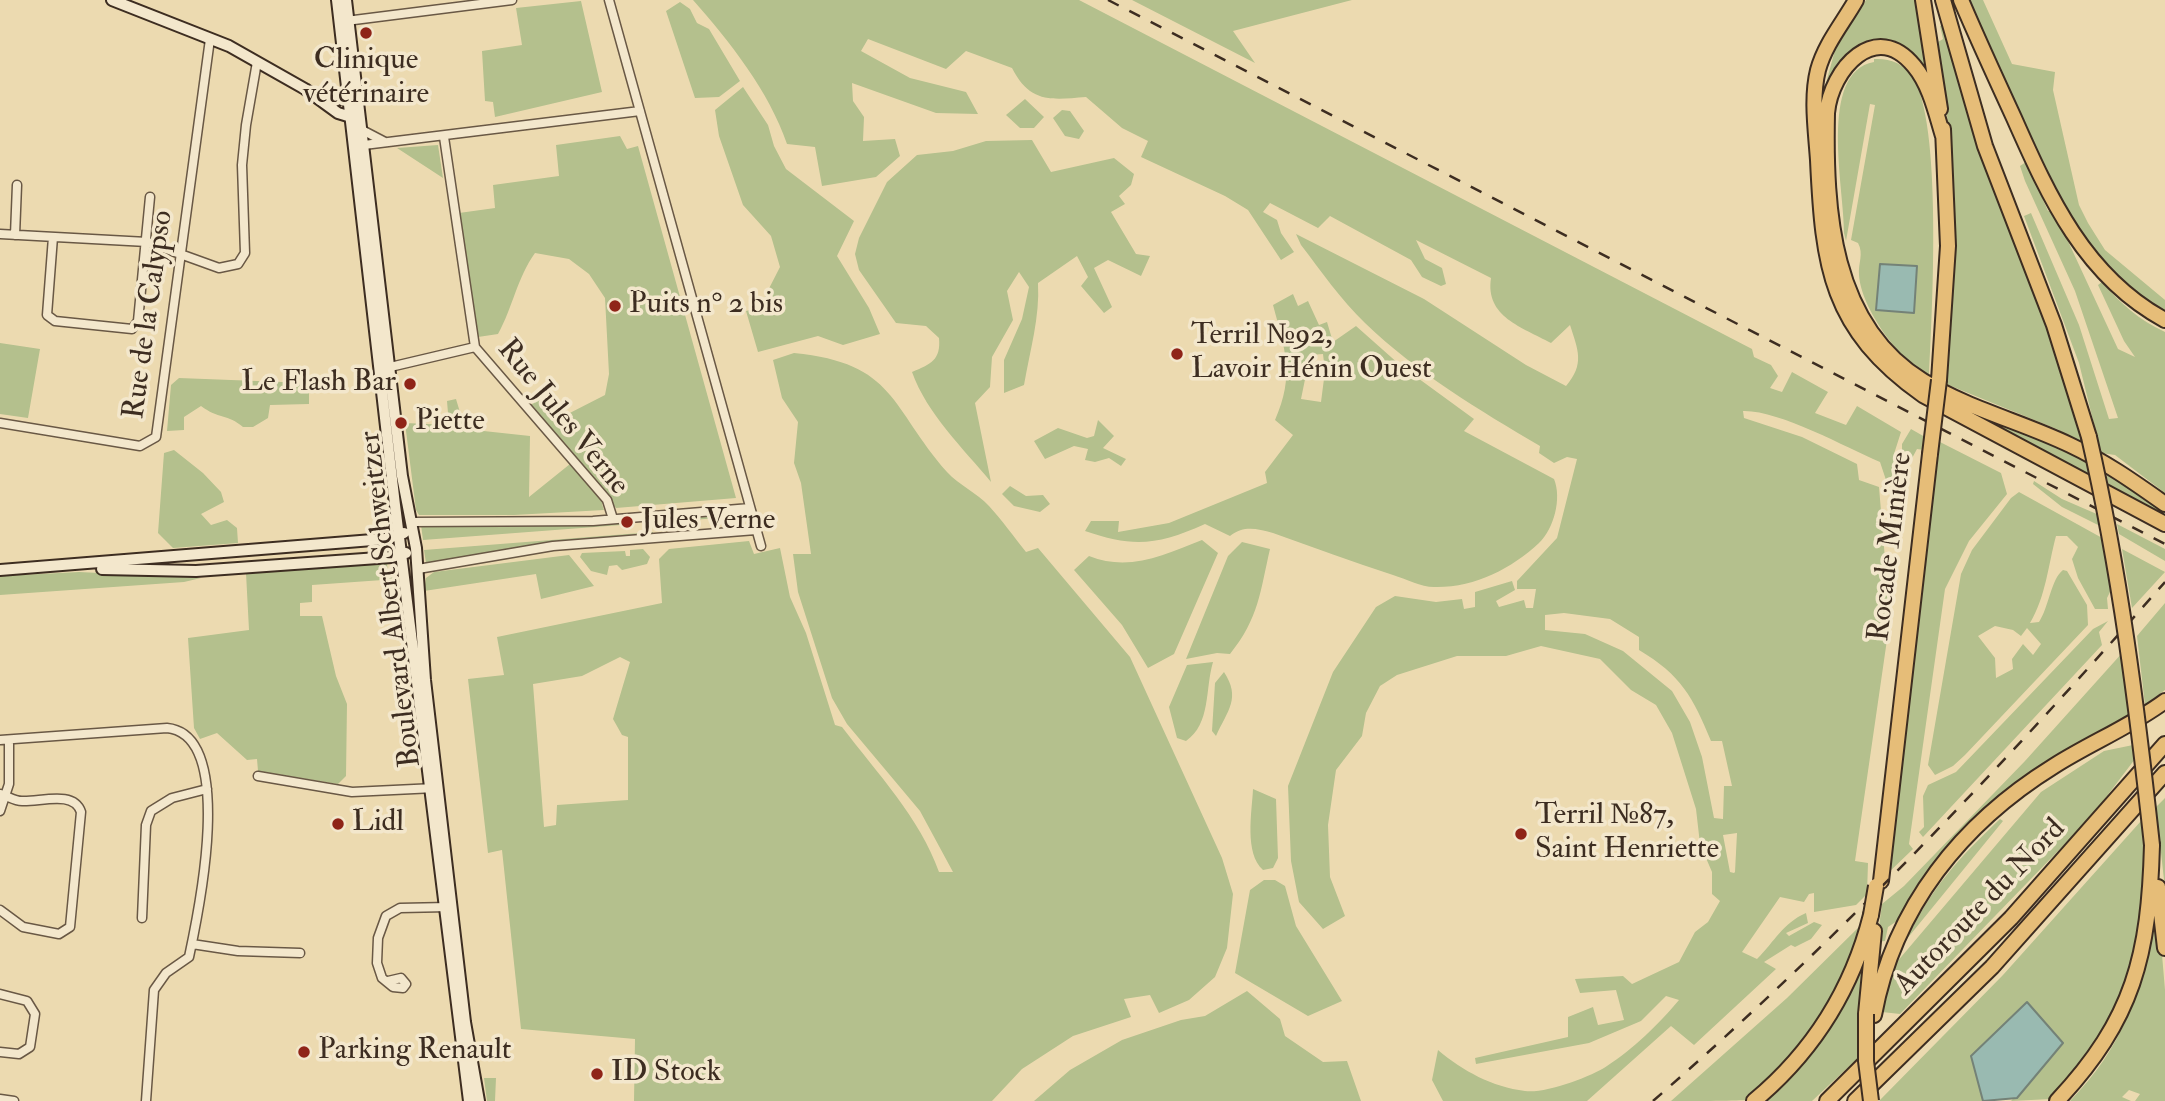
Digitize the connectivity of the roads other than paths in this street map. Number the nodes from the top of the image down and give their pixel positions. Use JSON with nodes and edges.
{"nodes":[{"id":1,"x":112,"y":0,"type":"edge"},
{"id":2,"x":337,"y":0,"type":"edge"},
{"id":3,"x":346,"y":0,"type":"edge"},
{"id":4,"x":512,"y":0,"type":"edge"},
{"id":5,"x":609,"y":0,"type":"edge"},
{"id":6,"x":1856,"y":0,"type":"edge"},
{"id":7,"x":1923,"y":0,"type":"edge"},
{"id":8,"x":1943,"y":0,"type":"edge"},
{"id":9,"x":1961,"y":0,"type":"edge"},
{"id":10,"x":344,"y":21,"type":"junction"},
{"id":11,"x":210,"y":39,"type":"junction"},
{"id":12,"x":257,"y":62,"type":"junction"},
{"id":13,"x":353,"y":94,"type":"junction"},
{"id":14,"x":321,"y":99,"type":"junction"},
{"id":15,"x":640,"y":111,"type":"junction"},
{"id":16,"x":353,"y":115,"type":"junction"},
{"id":17,"x":362,"y":130,"type":"junction"},
{"id":18,"x":1943,"y":136,"type":"junction"},
{"id":19,"x":444,"y":137,"type":"junction"},
{"id":20,"x":385,"y":142,"type":"junction"},
{"id":21,"x":363,"y":145,"type":"junction"},
{"id":22,"x":17,"y":185,"type":"dead end"},
{"id":23,"x":150,"y":197,"type":"dead end"},
{"id":24,"x":0,"y":234,"type":"edge"},
{"id":25,"x":15,"y":235,"type":"junction"},
{"id":26,"x":53,"y":237,"type":"junction"},
{"id":27,"x":147,"y":242,"type":"junction"},
{"id":28,"x":181,"y":254,"type":"junction"},
{"id":29,"x":2165,"y":320,"type":"edge"},
{"id":30,"x":475,"y":347,"type":"junction"},
{"id":31,"x":385,"y":368,"type":"junction"},
{"id":32,"x":0,"y":423,"type":"edge"},
{"id":33,"x":2165,"y":504,"type":"edge"},
{"id":34,"x":750,"y":508,"type":"junction"},
{"id":35,"x":613,"y":519,"type":"junction"},
{"id":36,"x":2165,"y":524,"type":"edge"},
{"id":37,"x":406,"y":529,"type":"junction"},
{"id":38,"x":756,"y":530,"type":"junction"},
{"id":39,"x":761,"y":546,"type":"dead end"},
{"id":40,"x":411,"y":558,"type":"junction"},
{"id":41,"x":82,"y":566,"type":"junction"},
{"id":42,"x":0,"y":570,"type":"edge"},
{"id":43,"x":2165,"y":701,"type":"edge"},
{"id":44,"x":4,"y":740,"type":"edge"},
{"id":45,"x":2165,"y":744,"type":"edge"},
{"id":46,"x":2165,"y":773,"type":"edge"},
{"id":47,"x":258,"y":776,"type":"dead end"},
{"id":48,"x":434,"y":788,"type":"junction"},
{"id":49,"x":207,"y":789,"type":"junction"},
{"id":50,"x":3,"y":794,"type":"edge"},
{"id":51,"x":0,"y":811,"type":"edge"},
{"id":52,"x":2152,"y":845,"type":"junction"},
{"id":53,"x":448,"y":907,"type":"junction"},
{"id":54,"x":0,"y":910,"type":"edge"},
{"id":55,"x":1874,"y":912,"type":"junction"},
{"id":56,"x":142,"y":919,"type":"dead end"},
{"id":57,"x":192,"y":944,"type":"junction"},
{"id":58,"x":2165,"y":948,"type":"edge"},
{"id":59,"x":300,"y":953,"type":"dead end"},
{"id":60,"x":388,"y":981,"type":"dead end"},
{"id":61,"x":0,"y":994,"type":"edge"},
{"id":62,"x":1870,"y":1014,"type":"junction"},
{"id":63,"x":0,"y":1052,"type":"edge"},
{"id":64,"x":1874,"y":1083,"type":"junction"},
{"id":65,"x":0,"y":1099,"type":"edge"},
{"id":66,"x":14,"y":1101,"type":"edge"},
{"id":67,"x":146,"y":1101,"type":"edge"},
{"id":68,"x":469,"y":1101,"type":"edge"},
{"id":69,"x":479,"y":1101,"type":"edge"},
{"id":70,"x":1754,"y":1101,"type":"edge"},
{"id":71,"x":1827,"y":1101,"type":"edge"},
{"id":72,"x":1855,"y":1101,"type":"edge"},
{"id":73,"x":1863,"y":1101,"type":"edge"},
{"id":74,"x":1872,"y":1101,"type":"edge"},
{"id":75,"x":2057,"y":1101,"type":"edge"}],
"edges":[{"from":1,"to":11,"type":"main road"},
{"from":2,"to":10,"type":"main road","name":"Boulevard Albert Schweitzer"},
{"from":3,"to":10,"type":"main road","name":"Boulevard Albert Schweitzer"},
{"from":4,"to":10,"type":"street"},
{"from":5,"to":15,"type":"street"},
{"from":6,"to":36,"type":"highway"},
{"from":7,"to":18,"type":"highway","name":"Rocade Minière"},
{"from":8,"to":52,"type":"highway","bridge":true},
{"from":9,"to":29,"type":"highway"},
{"from":10,"to":13,"type":"main road","name":"Boulevard Albert Schweitzer"},
{"from":11,"to":12,"type":"main road"},
{"from":11,"to":28,"type":"street","name":"Rue de la Calypso"},
{"from":12,"to":14,"type":"main road"},
{"from":12,"to":28,"type":"street"},
{"from":13,"to":14,"type":"main road"},
{"from":13,"to":16,"type":"main road","name":"Boulevard Albert Schweitzer"},
{"from":13,"to":17,"type":"main road","name":"Boulevard Albert Schweitzer"},
{"from":14,"to":16,"type":"main road"},
{"from":15,"to":19,"type":"street"},
{"from":15,"to":34,"type":"street"},
{"from":16,"to":17,"type":"main road"},
{"from":16,"to":21,"type":"main road"},
{"from":16,"to":31,"type":"main road","name":"Boulevard Albert Schweitzer"},
{"from":17,"to":20,"type":"street"},
{"from":17,"to":21,"type":"main road","name":"Boulevard Albert Schweitzer"},
{"from":18,"to":33,"type":"highway"},
{"from":18,"to":55,"type":"highway","name":"Rocade Minière","bridge":true},
{"from":19,"to":20,"type":"street"},
{"from":19,"to":30,"type":"street","name":"Rue Jules Verne"},
{"from":20,"to":21,"type":"street"},
{"from":21,"to":31,"type":"main road","name":"Boulevard Albert Schweitzer"},
{"from":22,"to":25,"type":"street"},
{"from":23,"to":27,"type":"street"},
{"from":24,"to":25,"type":"street"},
{"from":25,"to":26,"type":"street"},
{"from":26,"to":27,"type":"street"},
{"from":26,"to":27,"type":"street"},
{"from":27,"to":28,"type":"street"},
{"from":28,"to":32,"type":"street","name":"Rue de la Calypso"},
{"from":30,"to":31,"type":"street"},
{"from":30,"to":35,"type":"street","name":"Rue Jules Verne"},
{"from":31,"to":37,"type":"main road","name":"Boulevard Albert Schweitzer"},
{"from":31,"to":37,"type":"main road","name":"Boulevard Albert Schweitzer"},
{"from":34,"to":35,"type":"street"},
{"from":34,"to":38,"type":"street"},
{"from":35,"to":37,"type":"street"},
{"from":37,"to":40,"type":"main road","name":"Boulevard Albert Schweitzer"},
{"from":37,"to":40,"type":"main road","name":"Boulevard Albert Schweitzer"},
{"from":37,"to":41,"type":"main road"},
{"from":38,"to":39,"type":"street"},
{"from":38,"to":40,"type":"street"},
{"from":40,"to":41,"type":"main road"},
{"from":40,"to":48,"type":"main road","name":"Boulevard Albert Schweitzer"},
{"from":40,"to":48,"type":"main road","name":"Boulevard Albert Schweitzer"},
{"from":41,"to":42,"type":"main road"},
{"from":43,"to":62,"type":"highway"},
{"from":44,"to":49,"type":"street"},
{"from":44,"to":50,"type":"street"},
{"from":45,"to":71,"type":"highway","name":"Autoroute du Nord"},
{"from":46,"to":64,"type":"highway","name":"Autoroute du Nord"},
{"from":47,"to":48,"type":"street"},
{"from":48,"to":53,"type":"main road","name":"Boulevard Albert Schweitzer"},
{"from":49,"to":56,"type":"street"},
{"from":49,"to":57,"type":"street"},
{"from":50,"to":51,"type":"street"},
{"from":50,"to":54,"type":"street"},
{"from":52,"to":58,"type":"highway"},
{"from":52,"to":75,"type":"highway"},
{"from":53,"to":60,"type":"street"},
{"from":53,"to":68,"type":"main road","name":"Boulevard Albert Schweitzer"},
{"from":53,"to":69,"type":"main road","name":"Boulevard Albert Schweitzer"},
{"from":55,"to":62,"type":"highway","name":"Rocade Minière"},
{"from":55,"to":70,"type":"highway"},
{"from":57,"to":59,"type":"street"},
{"from":57,"to":67,"type":"street"},
{"from":61,"to":63,"type":"street"},
{"from":62,"to":74,"type":"highway","name":"Rocade Minière","bridge":true},
{"from":64,"to":72,"type":"highway","name":"Autoroute du Nord"},
{"from":64,"to":73,"type":"highway"},
{"from":65,"to":66,"type":"street"}]}
